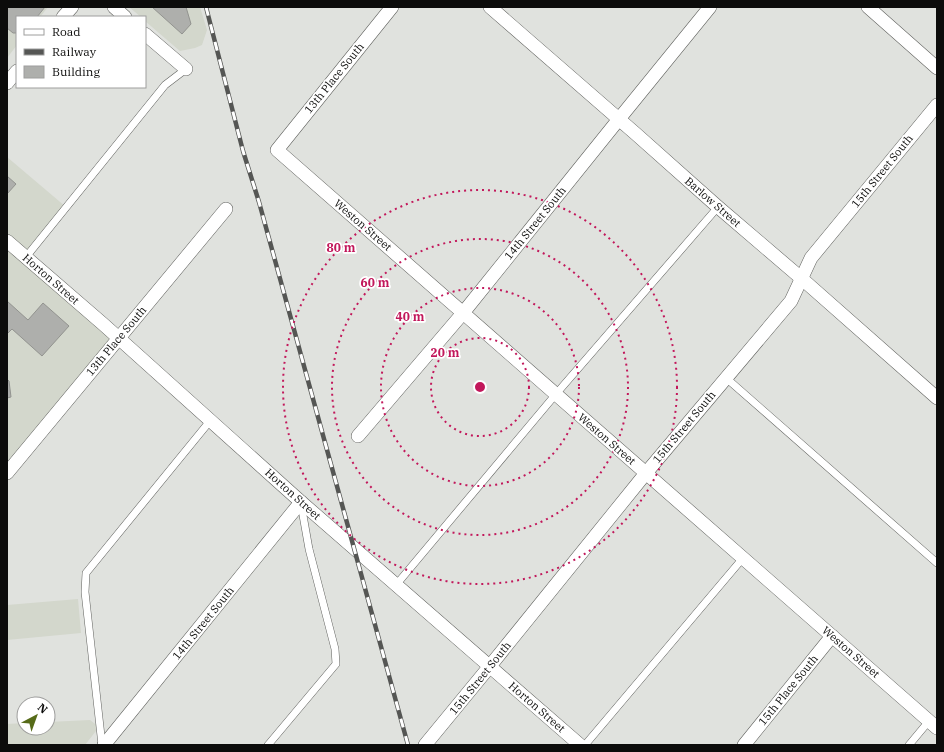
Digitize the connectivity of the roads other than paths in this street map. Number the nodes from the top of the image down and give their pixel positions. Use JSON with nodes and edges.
{"nodes":[{"id":1,"x":72,"y":7,"type":"edge"},
{"id":2,"x":114,"y":7,"type":"edge"},
{"id":3,"x":392,"y":7,"type":"edge"},
{"id":4,"x":490,"y":7,"type":"edge"},
{"id":5,"x":710,"y":7,"type":"edge"},
{"id":6,"x":868,"y":7,"type":"edge"},
{"id":7,"x":64,"y":16,"type":"edge"},
{"id":8,"x":124,"y":16,"type":"edge"},
{"id":9,"x":146,"y":35,"type":"edge"},
{"id":10,"x":937,"y":68,"type":"edge"},
{"id":11,"x":186,"y":69,"type":"joint"},
{"id":12,"x":16,"y":72,"type":"edge"},
{"id":13,"x":7,"y":83,"type":"edge"},
{"id":14,"x":937,"y":104,"type":"edge"},
{"id":15,"x":619,"y":119,"type":"junction"},
{"id":16,"x":277,"y":150,"type":"joint"},
{"id":17,"x":718,"y":207,"type":"junction"},
{"id":18,"x":226,"y":210,"type":"dead end"},
{"id":19,"x":7,"y":241,"type":"edge"},
{"id":20,"x":26,"y":257,"type":"junction"},
{"id":21,"x":801,"y":278,"type":"junction"},
{"id":22,"x":463,"y":313,"type":"junction"},
{"id":23,"x":118,"y":339,"type":"junction"},
{"id":24,"x":725,"y":377,"type":"junction"},
{"id":25,"x":556,"y":394,"type":"junction"},
{"id":26,"x":937,"y":398,"type":"edge"},
{"id":27,"x":210,"y":420,"type":"junction"},
{"id":28,"x":358,"y":436,"type":"dead end"},
{"id":29,"x":7,"y":473,"type":"edge"},
{"id":30,"x":646,"y":473,"type":"junction"},
{"id":31,"x":301,"y":502,"type":"junction"},
{"id":32,"x":743,"y":558,"type":"junction"},
{"id":33,"x":937,"y":563,"type":"edge"},
{"id":34,"x":396,"y":584,"type":"junction"},
{"id":35,"x":832,"y":636,"type":"junction"},
{"id":36,"x":490,"y":666,"type":"junction"},
{"id":37,"x":933,"y":724,"type":"edge"},
{"id":38,"x":103,"y":745,"type":"edge"},
{"id":39,"x":268,"y":745,"type":"edge"},
{"id":40,"x":425,"y":745,"type":"edge"},
{"id":41,"x":580,"y":745,"type":"edge"},
{"id":42,"x":585,"y":745,"type":"edge"},
{"id":43,"x":744,"y":745,"type":"edge"},
{"id":44,"x":909,"y":745,"type":"edge"}],
"edges":[{"from":1,"to":7,"type":"street"},
{"from":2,"to":8,"type":"street"},
{"from":3,"to":16,"type":"street","name":"13th Place South"},
{"from":4,"to":15,"type":"street","name":"Barlow Street"},
{"from":5,"to":15,"type":"street","name":"14th Street South"},
{"from":6,"to":10,"type":"street"},
{"from":9,"to":11,"type":"street"},
{"from":11,"to":20,"type":"lane"},
{"from":12,"to":13,"type":"street"},
{"from":14,"to":21,"type":"street","name":"15th Street South"},
{"from":15,"to":17,"type":"street","name":"Barlow Street"},
{"from":15,"to":22,"type":"street","name":"14th Street South"},
{"from":16,"to":22,"type":"street","name":"Weston Street"},
{"from":17,"to":21,"type":"street","name":"Barlow Street"},
{"from":17,"to":25,"type":"lane"},
{"from":18,"to":23,"type":"street","name":"13th Place South"},
{"from":19,"to":20,"type":"street","name":"Horton Street"},
{"from":20,"to":23,"type":"street","name":"Horton Street"},
{"from":21,"to":24,"type":"street","name":"15th Street South"},
{"from":21,"to":26,"type":"street","name":"Barlow Street"},
{"from":22,"to":25,"type":"street","name":"Weston Street"},
{"from":22,"to":28,"type":"street","name":"14th Street South"},
{"from":23,"to":27,"type":"street","name":"Horton Street"},
{"from":23,"to":29,"type":"street","name":"13th Place South"},
{"from":24,"to":30,"type":"street","name":"15th Street South"},
{"from":24,"to":33,"type":"lane"},
{"from":25,"to":30,"type":"street","name":"Weston Street"},
{"from":25,"to":34,"type":"lane"},
{"from":27,"to":31,"type":"street","name":"Horton Street"},
{"from":27,"to":38,"type":"lane"},
{"from":30,"to":32,"type":"street","name":"Weston Street"},
{"from":30,"to":36,"type":"street","name":"15th Street South"},
{"from":31,"to":34,"type":"street","name":"Horton Street"},
{"from":31,"to":38,"type":"street","name":"14th Street South"},
{"from":31,"to":39,"type":"lane"},
{"from":32,"to":35,"type":"street","name":"Weston Street"},
{"from":32,"to":42,"type":"lane"},
{"from":34,"to":36,"type":"street","name":"Horton Street"},
{"from":35,"to":37,"type":"street","name":"Weston Street"},
{"from":35,"to":43,"type":"street","name":"15th Place South"},
{"from":36,"to":40,"type":"street","name":"15th Street South"},
{"from":36,"to":41,"type":"street","name":"Horton Street"},
{"from":37,"to":44,"type":"lane"}]}
